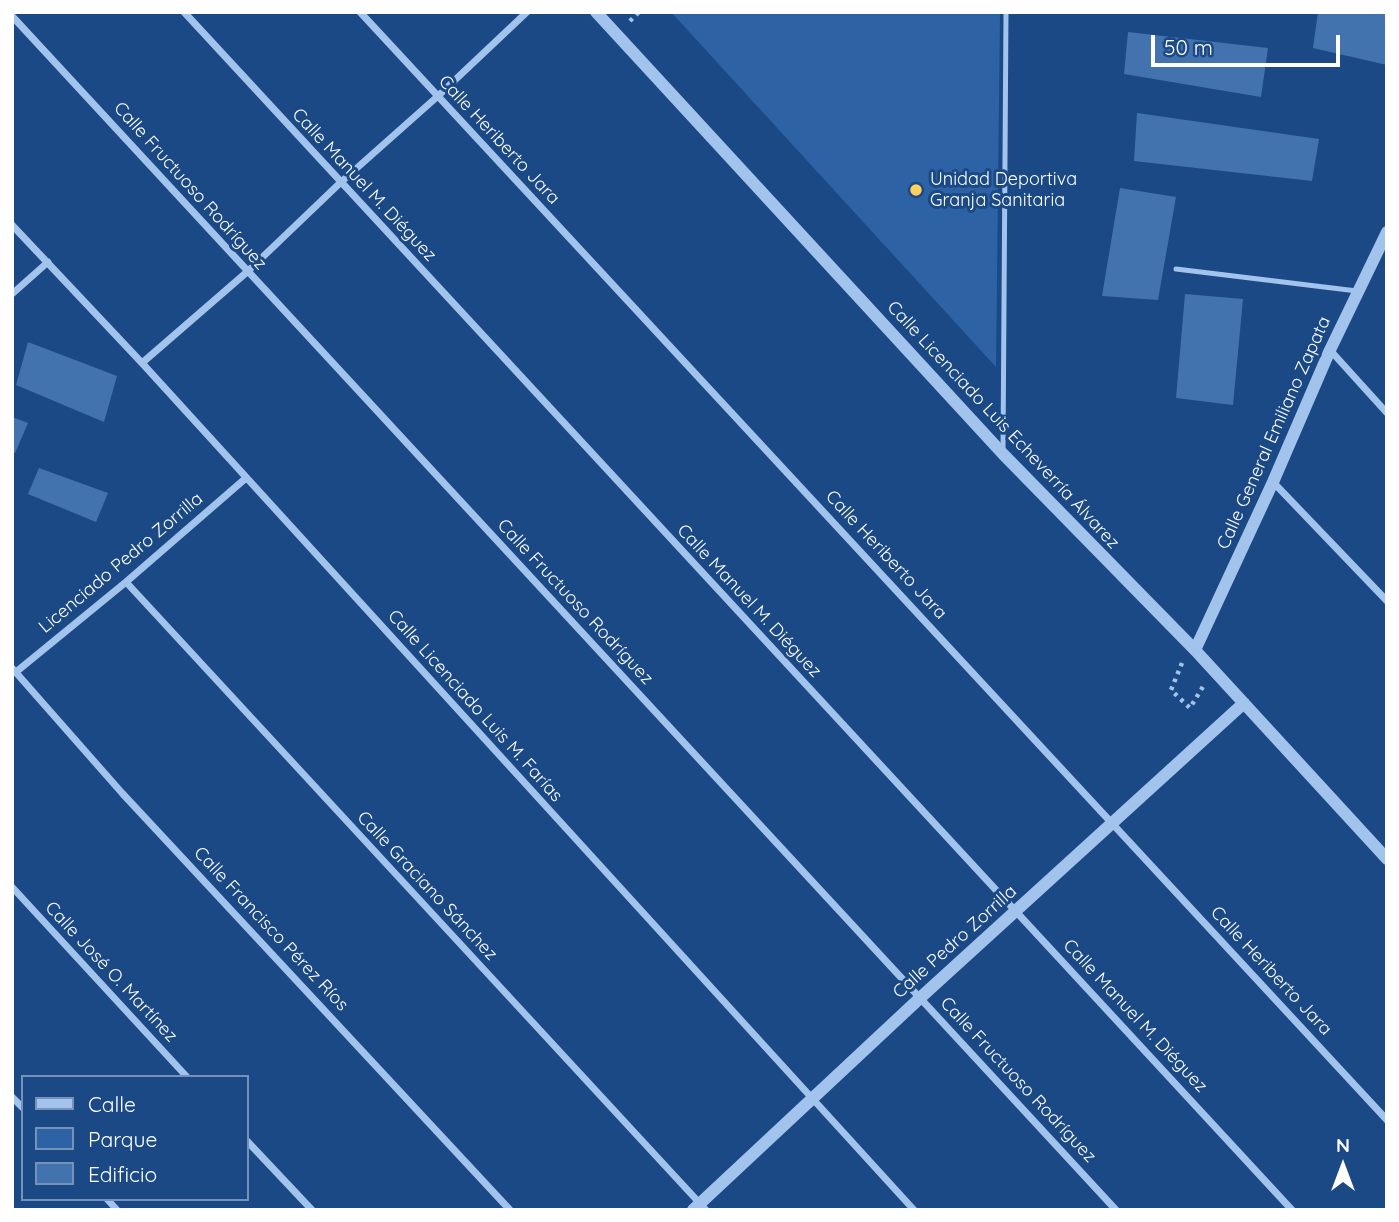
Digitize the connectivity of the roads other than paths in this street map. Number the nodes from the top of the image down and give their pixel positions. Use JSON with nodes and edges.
{"nodes":[{"id":1,"x":184,"y":12,"type":"edge"},
{"id":2,"x":360,"y":12,"type":"edge"},
{"id":3,"x":527,"y":12,"type":"edge"},
{"id":4,"x":596,"y":12,"type":"edge"},
{"id":5,"x":1006,"y":12,"type":"edge"},
{"id":6,"x":12,"y":16,"type":"edge"},
{"id":7,"x":438,"y":96,"type":"junction"},
{"id":8,"x":340,"y":183,"type":"junction"},
{"id":9,"x":12,"y":225,"type":"edge"},
{"id":10,"x":1385,"y":240,"type":"edge"},
{"id":11,"x":48,"y":262,"type":"junction"},
{"id":12,"x":1175,"y":269,"type":"dead end"},
{"id":13,"x":247,"y":272,"type":"junction"},
{"id":14,"x":1358,"y":292,"type":"junction"},
{"id":15,"x":12,"y":294,"type":"edge"},
{"id":16,"x":1330,"y":350,"type":"junction"},
{"id":17,"x":142,"y":363,"type":"junction"},
{"id":18,"x":1387,"y":413,"type":"edge"},
{"id":19,"x":1003,"y":454,"type":"junction"},
{"id":20,"x":246,"y":478,"type":"junction"},
{"id":21,"x":1273,"y":482,"type":"junction"},
{"id":22,"x":126,"y":582,"type":"junction"},
{"id":23,"x":1387,"y":601,"type":"edge"},
{"id":24,"x":1195,"y":650,"type":"junction"},
{"id":25,"x":14,"y":670,"type":"edge"},
{"id":26,"x":1244,"y":703,"type":"junction"},
{"id":27,"x":1114,"y":824,"type":"junction"},
{"id":28,"x":1387,"y":859,"type":"edge"},
{"id":29,"x":12,"y":887,"type":"edge"},
{"id":30,"x":1016,"y":911,"type":"junction"},
{"id":31,"x":920,"y":998,"type":"junction"},
{"id":32,"x":185,"y":1075,"type":"edge"},
{"id":33,"x":812,"y":1098,"type":"junction"},
{"id":34,"x":1387,"y":1120,"type":"edge"},
{"id":35,"x":248,"y":1142,"type":"edge"},
{"id":36,"x":700,"y":1208,"type":"edge"},
{"id":37,"x":312,"y":1210,"type":"edge"},
{"id":38,"x":510,"y":1210,"type":"edge"},
{"id":39,"x":915,"y":1210,"type":"edge"},
{"id":40,"x":1116,"y":1210,"type":"edge"},
{"id":41,"x":1292,"y":1210,"type":"edge"}],
"edges":[{"from":1,"to":8,"type":"street","name":"Calle Manuel M. Diéguez"},
{"from":2,"to":7,"type":"street","name":"Calle Heriberto Jara"},
{"from":3,"to":7,"type":"street"},
{"from":4,"to":19,"type":"street","name":"Calle Licenciado Luis Echeverría Álvarez"},
{"from":5,"to":19,"type":"lane"},
{"from":6,"to":13,"type":"street","name":"Calle Fructuoso Rodríguez"},
{"from":7,"to":8,"type":"street"},
{"from":7,"to":27,"type":"street","name":"Calle Heriberto Jara"},
{"from":8,"to":13,"type":"street"},
{"from":8,"to":30,"type":"street","name":"Calle Manuel M. Diéguez"},
{"from":9,"to":11,"type":"street","name":"Calle Licenciado Luis M. Farías"},
{"from":10,"to":14,"type":"street","name":"Calle General Emiliano Zapata"},
{"from":11,"to":15,"type":"street"},
{"from":11,"to":17,"type":"street","name":"Calle Licenciado Luis M. Farías"},
{"from":12,"to":14,"type":"lane"},
{"from":13,"to":17,"type":"street"},
{"from":13,"to":31,"type":"street","name":"Calle Fructuoso Rodríguez"},
{"from":14,"to":16,"type":"street","name":"Calle General Emiliano Zapata"},
{"from":16,"to":18,"type":"street"},
{"from":16,"to":21,"type":"street","name":"Calle General Emiliano Zapata"},
{"from":17,"to":20,"type":"street","name":"Calle Licenciado Luis M. Farías"},
{"from":19,"to":24,"type":"street","name":"Calle Licenciado Luis Echeverría Álvarez"},
{"from":20,"to":22,"type":"street","name":"Licenciado Pedro Zorrilla"},
{"from":20,"to":33,"type":"street","name":"Calle Licenciado Luis M. Farías"},
{"from":21,"to":23,"type":"street"},
{"from":21,"to":24,"type":"street","name":"Calle General Emiliano Zapata"},
{"from":22,"to":25,"type":"street","name":"Licenciado Pedro Zorrilla"},
{"from":22,"to":36,"type":"street","name":"Calle Graciano Sánchez"},
{"from":24,"to":26,"type":"street","name":"Calle Licenciado Luis Echeverría Álvarez"},
{"from":25,"to":38,"type":"street","name":"Calle Francisco Pérez Ríos"},
{"from":26,"to":27,"type":"street","name":"Calle Pedro Zorrilla"},
{"from":26,"to":28,"type":"street","name":"Calle Licenciado Luis Echeverría Álvarez"},
{"from":27,"to":30,"type":"street","name":"Calle Pedro Zorrilla"},
{"from":27,"to":34,"type":"street","name":"Calle Heriberto Jara"},
{"from":29,"to":32,"type":"street","name":"Calle José O. Martínez"},
{"from":30,"to":31,"type":"street","name":"Calle Pedro Zorrilla"},
{"from":30,"to":41,"type":"street","name":"Calle Manuel M. Diéguez"},
{"from":31,"to":33,"type":"street","name":"Calle Pedro Zorrilla"},
{"from":31,"to":40,"type":"street","name":"Calle Fructuoso Rodríguez"},
{"from":33,"to":36,"type":"street","name":"Calle Pedro Zorrilla"},
{"from":33,"to":39,"type":"street","name":"Calle Licenciado Luis M. Farías"},
{"from":35,"to":37,"type":"street"}]}
